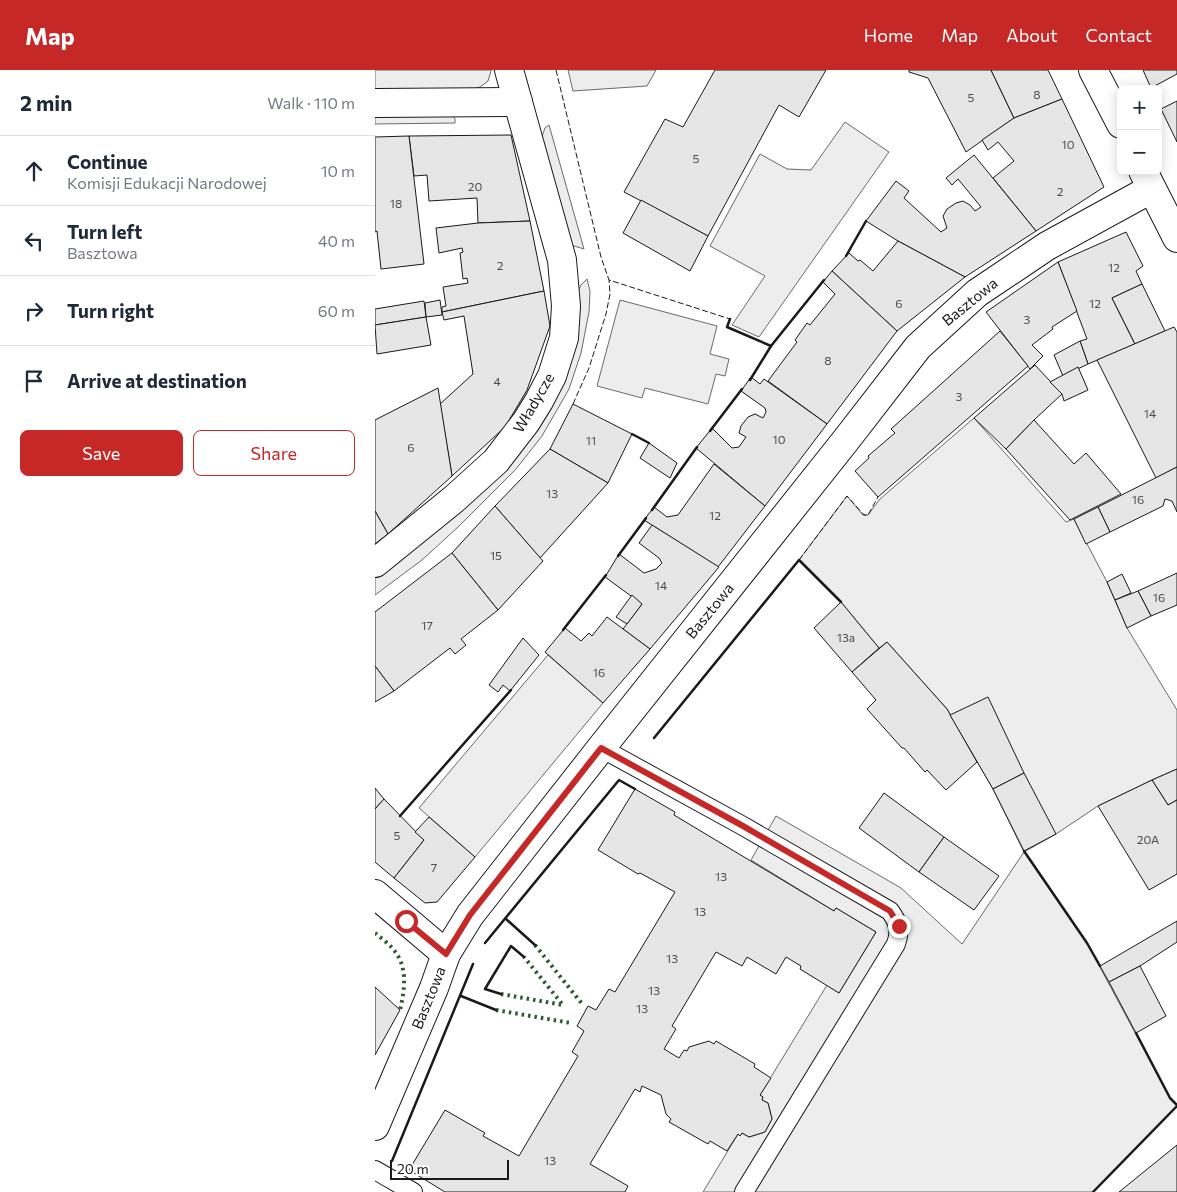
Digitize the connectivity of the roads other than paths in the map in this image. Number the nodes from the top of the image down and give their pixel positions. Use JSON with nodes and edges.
{"nodes":[{"id":1,"x":509,"y":70,"type":"edge"},
{"id":2,"x":1093,"y":70,"type":"edge"},
{"id":3,"x":375,"y":103,"type":"edge"},
{"id":4,"x":520,"y":107,"type":"junction"},
{"id":5,"x":1117,"y":116,"type":"edge"},
{"id":6,"x":1147,"y":180,"type":"edge"},
{"id":7,"x":1177,"y":238,"type":"edge"},
{"id":8,"x":375,"y":564,"type":"edge"},
{"id":9,"x":601,"y":748,"type":"junction"},
{"id":10,"x":375,"y":894,"type":"edge"},
{"id":11,"x":446,"y":954,"type":"junction"},
{"id":12,"x":375,"y":1126,"type":"edge"},
{"id":13,"x":375,"y":1170,"type":"edge"},
{"id":14,"x":413,"y":1192,"type":"edge"},
{"id":15,"x":744,"y":1192,"type":"edge"}],
"edges":[{"from":1,"to":4,"type":"street","name":"Władycze"},
{"from":2,"to":5,"type":"street"},
{"from":3,"to":4,"type":"street"},
{"from":4,"to":8,"type":"street","name":"Władycze"},
{"from":6,"to":7,"type":"street"},
{"from":6,"to":9,"type":"street","name":"Basztowa"},
{"from":9,"to":11,"type":"street","name":"Basztowa"},
{"from":9,"to":15,"type":"lane"},
{"from":10,"to":11,"type":"street"},
{"from":11,"to":12,"type":"street","name":"Basztowa"},
{"from":13,"to":14,"type":"lane"}]}
